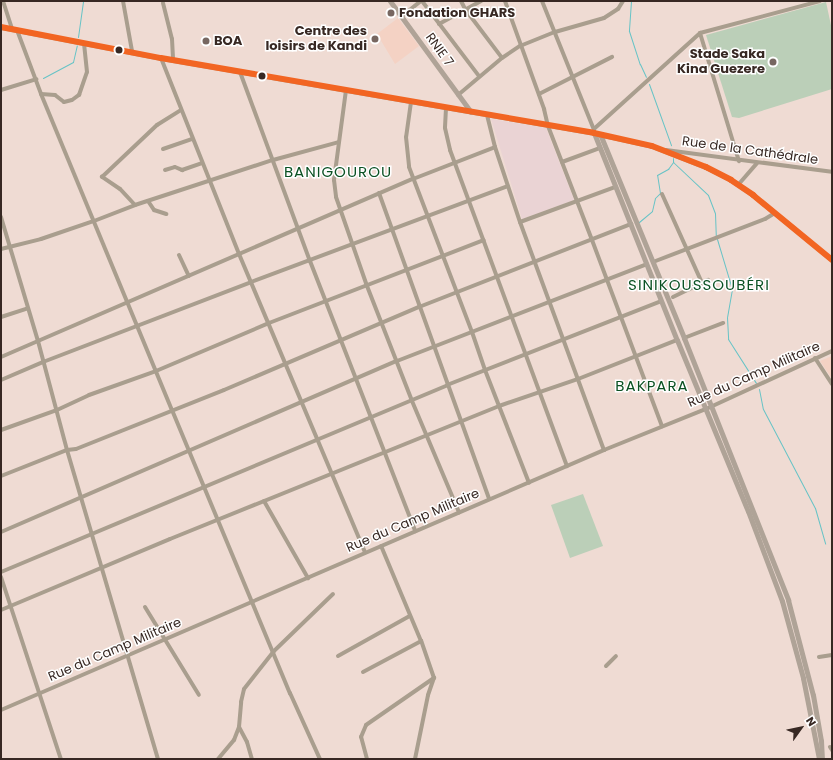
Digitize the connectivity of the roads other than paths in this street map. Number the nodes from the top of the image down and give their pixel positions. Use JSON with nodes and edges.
{"nodes":[{"id":1,"x":3,"y":1,"type":"edge"},
{"id":2,"x":123,"y":1,"type":"edge"},
{"id":3,"x":390,"y":1,"type":"edge"},
{"id":4,"x":422,"y":1,"type":"edge"},
{"id":5,"x":461,"y":1,"type":"edge"},
{"id":6,"x":481,"y":1,"type":"edge"},
{"id":7,"x":505,"y":1,"type":"edge"},
{"id":8,"x":549,"y":1,"type":"edge"},
{"id":9,"x":622,"y":1,"type":"edge"},
{"id":10,"x":820,"y":1,"type":"edge"},
{"id":11,"x":163,"y":3,"type":"dead end"},
{"id":12,"x":543,"y":3,"type":"edge"},
{"id":13,"x":465,"y":9,"type":"junction"},
{"id":14,"x":401,"y":17,"type":"junction"},
{"id":15,"x":439,"y":24,"type":"junction"},
{"id":16,"x":1,"y":27,"type":"edge"},
{"id":17,"x":15,"y":29,"type":"junction"},
{"id":18,"x":555,"y":32,"type":"junction"},
{"id":19,"x":700,"y":33,"type":"junction"},
{"id":20,"x":84,"y":43,"type":"junction"},
{"id":21,"x":520,"y":46,"type":"junction"},
{"id":22,"x":132,"y":51,"type":"junction"},
{"id":23,"x":612,"y":57,"type":"dead end"},
{"id":24,"x":161,"y":58,"type":"junction"},
{"id":25,"x":502,"y":58,"type":"junction"},
{"id":26,"x":174,"y":60,"type":"junction"},
{"id":27,"x":240,"y":72,"type":"junction"},
{"id":28,"x":479,"y":76,"type":"junction"},
{"id":29,"x":573,"y":78,"type":"junction"},
{"id":30,"x":36,"y":79,"type":"junction"},
{"id":31,"x":1,"y":90,"type":"edge"},
{"id":32,"x":346,"y":90,"type":"junction"},
{"id":33,"x":41,"y":94,"type":"junction"},
{"id":34,"x":458,"y":94,"type":"junction"},
{"id":35,"x":539,"y":94,"type":"junction"},
{"id":36,"x":411,"y":102,"type":"junction"},
{"id":37,"x":446,"y":108,"type":"junction"},
{"id":38,"x":181,"y":110,"type":"junction"},
{"id":39,"x":471,"y":112,"type":"junction"},
{"id":40,"x":487,"y":115,"type":"junction"},
{"id":41,"x":548,"y":126,"type":"junction"},
{"id":42,"x":596,"y":132,"type":"junction"},
{"id":43,"x":192,"y":139,"type":"junction"},
{"id":44,"x":339,"y":142,"type":"junction"},
{"id":45,"x":495,"y":147,"type":"junction"},
{"id":46,"x":600,"y":148,"type":"junction"},
{"id":47,"x":163,"y":149,"type":"dead end"},
{"id":48,"x":666,"y":150,"type":"junction"},
{"id":49,"x":273,"y":160,"type":"junction"},
{"id":50,"x":739,"y":160,"type":"junction"},
{"id":51,"x":562,"y":162,"type":"junction"},
{"id":52,"x":202,"y":163,"type":"junction"},
{"id":53,"x":757,"y":163,"type":"junction"},
{"id":54,"x":454,"y":164,"type":"junction"},
{"id":55,"x":165,"y":170,"type":"dead end"},
{"id":56,"x":832,"y":172,"type":"edge"},
{"id":57,"x":413,"y":179,"type":"junction"},
{"id":58,"x":208,"y":180,"type":"junction"},
{"id":59,"x":738,"y":185,"type":"junction"},
{"id":60,"x":508,"y":186,"type":"junction"},
{"id":61,"x":615,"y":187,"type":"junction"},
{"id":62,"x":379,"y":193,"type":"junction"},
{"id":63,"x":662,"y":194,"type":"dead end"},
{"id":64,"x":148,"y":201,"type":"junction"},
{"id":65,"x":470,"y":201,"type":"junction"},
{"id":66,"x":576,"y":201,"type":"junction"},
{"id":67,"x":136,"y":205,"type":"junction"},
{"id":68,"x":341,"y":210,"type":"junction"},
{"id":69,"x":775,"y":213,"type":"junction"},
{"id":70,"x":166,"y":214,"type":"dead end"},
{"id":71,"x":1,"y":217,"type":"edge"},
{"id":72,"x":428,"y":217,"type":"junction"},
{"id":73,"x":94,"y":221,"type":"junction"},
{"id":74,"x":520,"y":222,"type":"junction"},
{"id":75,"x":631,"y":224,"type":"junction"},
{"id":76,"x":299,"y":229,"type":"junction"},
{"id":77,"x":392,"y":230,"type":"junction"},
{"id":78,"x":484,"y":240,"type":"junction"},
{"id":79,"x":592,"y":240,"type":"junction"},
{"id":80,"x":353,"y":245,"type":"junction"},
{"id":81,"x":10,"y":247,"type":"junction"},
{"id":82,"x":687,"y":248,"type":"junction"},
{"id":83,"x":1,"y":249,"type":"edge"},
{"id":84,"x":239,"y":254,"type":"junction"},
{"id":85,"x":179,"y":255,"type":"dead end"},
{"id":86,"x":442,"y":256,"type":"junction"},
{"id":87,"x":832,"y":260,"type":"edge"},
{"id":88,"x":310,"y":261,"type":"junction"},
{"id":89,"x":652,"y":262,"type":"junction"},
{"id":90,"x":534,"y":263,"type":"junction"},
{"id":91,"x":647,"y":264,"type":"junction"},
{"id":92,"x":406,"y":270,"type":"junction"},
{"id":93,"x":189,"y":276,"type":"junction"},
{"id":94,"x":497,"y":276,"type":"junction"},
{"id":95,"x":607,"y":279,"type":"junction"},
{"id":96,"x":708,"y":280,"type":"dead end"},
{"id":97,"x":251,"y":282,"type":"junction"},
{"id":98,"x":702,"y":283,"type":"junction"},
{"id":99,"x":368,"y":286,"type":"junction"},
{"id":100,"x":457,"y":293,"type":"junction"},
{"id":101,"x":673,"y":296,"type":"dead end"},
{"id":102,"x":548,"y":301,"type":"junction"},
{"id":103,"x":661,"y":301,"type":"junction"},
{"id":104,"x":326,"y":302,"type":"junction"},
{"id":105,"x":128,"y":303,"type":"junction"},
{"id":106,"x":419,"y":307,"type":"junction"},
{"id":107,"x":28,"y":308,"type":"junction"},
{"id":108,"x":511,"y":315,"type":"junction"},
{"id":109,"x":1,"y":317,"type":"edge"},
{"id":110,"x":621,"y":317,"type":"junction"},
{"id":111,"x":269,"y":323,"type":"junction"},
{"id":112,"x":383,"y":324,"type":"junction"},
{"id":113,"x":723,"y":324,"type":"dead end"},
{"id":114,"x":138,"y":327,"type":"junction"},
{"id":115,"x":472,"y":332,"type":"junction"},
{"id":116,"x":684,"y":338,"type":"junction"},
{"id":117,"x":341,"y":340,"type":"junction"},
{"id":118,"x":563,"y":340,"type":"junction"},
{"id":119,"x":677,"y":340,"type":"junction"},
{"id":120,"x":38,"y":341,"type":"junction"},
{"id":121,"x":434,"y":348,"type":"junction"},
{"id":122,"x":832,"y":351,"type":"edge"},
{"id":123,"x":526,"y":354,"type":"junction"},
{"id":124,"x":636,"y":356,"type":"junction"},
{"id":125,"x":1,"y":357,"type":"edge"},
{"id":126,"x":815,"y":358,"type":"junction"},
{"id":127,"x":397,"y":361,"type":"junction"},
{"id":128,"x":43,"y":362,"type":"junction"},
{"id":129,"x":285,"y":364,"type":"junction"},
{"id":130,"x":485,"y":370,"type":"junction"},
{"id":131,"x":156,"y":371,"type":"junction"},
{"id":132,"x":356,"y":378,"type":"junction"},
{"id":133,"x":578,"y":379,"type":"junction"},
{"id":134,"x":1,"y":380,"type":"edge"},
{"id":135,"x":832,"y":384,"type":"edge"},
{"id":136,"x":447,"y":385,"type":"junction"},
{"id":137,"x":540,"y":392,"type":"junction"},
{"id":138,"x":412,"y":401,"type":"junction"},
{"id":139,"x":302,"y":402,"type":"junction"},
{"id":140,"x":499,"y":406,"type":"junction"},
{"id":141,"x":708,"y":409,"type":"junction"},
{"id":142,"x":56,"y":410,"type":"junction"},
{"id":143,"x":172,"y":410,"type":"junction"},
{"id":144,"x":372,"y":416,"type":"junction"},
{"id":145,"x":461,"y":422,"type":"junction"},
{"id":146,"x":662,"y":426,"type":"junction"},
{"id":147,"x":1,"y":430,"type":"edge"},
{"id":148,"x":426,"y":437,"type":"junction"},
{"id":149,"x":316,"y":441,"type":"junction"},
{"id":150,"x":67,"y":450,"type":"junction"},
{"id":151,"x":604,"y":450,"type":"junction"},
{"id":152,"x":189,"y":451,"type":"junction"},
{"id":153,"x":385,"y":453,"type":"junction"},
{"id":154,"x":567,"y":466,"type":"junction"},
{"id":155,"x":330,"y":474,"type":"junction"},
{"id":156,"x":1,"y":476,"type":"edge"},
{"id":157,"x":529,"y":482,"type":"junction"},
{"id":158,"x":204,"y":487,"type":"junction"},
{"id":159,"x":82,"y":498,"type":"junction"},
{"id":160,"x":489,"y":499,"type":"junction"},
{"id":161,"x":264,"y":501,"type":"junction"},
{"id":162,"x":459,"y":512,"type":"junction"},
{"id":163,"x":218,"y":520,"type":"junction"},
{"id":164,"x":415,"y":531,"type":"junction"},
{"id":165,"x":1,"y":532,"type":"edge"},
{"id":166,"x":92,"y":532,"type":"junction"},
{"id":167,"x":381,"y":546,"type":"junction"},
{"id":168,"x":364,"y":553,"type":"junction"},
{"id":169,"x":102,"y":567,"type":"junction"},
{"id":170,"x":1,"y":572,"type":"edge"},
{"id":171,"x":1,"y":577,"type":"edge"},
{"id":172,"x":308,"y":578,"type":"junction"},
{"id":173,"x":333,"y":594,"type":"dead end"},
{"id":174,"x":252,"y":601,"type":"junction"},
{"id":175,"x":10,"y":606,"type":"junction"},
{"id":176,"x":146,"y":607,"type":"dead end"},
{"id":177,"x":1,"y":610,"type":"edge"},
{"id":178,"x":410,"y":616,"type":"junction"},
{"id":179,"x":421,"y":640,"type":"junction"},
{"id":180,"x":164,"y":641,"type":"junction"},
{"id":181,"x":274,"y":652,"type":"junction"},
{"id":182,"x":832,"y":655,"type":"edge"},
{"id":183,"x":128,"y":656,"type":"junction"},
{"id":184,"x":338,"y":656,"type":"dead end"},
{"id":185,"x":616,"y":656,"type":"dead end"},
{"id":186,"x":819,"y":657,"type":"dead end"},
{"id":187,"x":606,"y":666,"type":"dead end"},
{"id":188,"x":363,"y":672,"type":"dead end"},
{"id":189,"x":434,"y":678,"type":"junction"},
{"id":190,"x":38,"y":694,"type":"junction"},
{"id":191,"x":199,"y":695,"type":"dead end"},
{"id":192,"x":1,"y":710,"type":"edge"},
{"id":193,"x":239,"y":727,"type":"junction"},
{"id":194,"x":61,"y":759,"type":"edge"},
{"id":195,"x":158,"y":759,"type":"edge"},
{"id":196,"x":218,"y":759,"type":"edge"},
{"id":197,"x":252,"y":759,"type":"edge"},
{"id":198,"x":320,"y":759,"type":"edge"},
{"id":199,"x":367,"y":759,"type":"edge"},
{"id":200,"x":415,"y":759,"type":"edge"},
{"id":201,"x":819,"y":759,"type":"edge"},
{"id":202,"x":822,"y":759,"type":"edge"}],
"edges":[{"from":1,"to":17,"type":"street"},
{"from":2,"to":22,"type":"street"},
{"from":3,"to":14,"type":"main road","name":"RNIE 7","number":"RNIE 7"},
{"from":4,"to":14,"type":"street"},
{"from":4,"to":15,"type":"street"},
{"from":5,"to":13,"type":"street"},
{"from":6,"to":13,"type":"street"},
{"from":7,"to":21,"type":"street"},
{"from":8,"to":12,"type":"street"},
{"from":9,"to":18,"type":"street"},
{"from":10,"to":19,"type":"street"},
{"from":11,"to":26,"type":"street"},
{"from":12,"to":18,"type":"street"},
{"from":13,"to":15,"type":"street"},
{"from":13,"to":25,"type":"street"},
{"from":14,"to":34,"type":"main road","name":"RNIE 7","number":"RNIE 7"},
{"from":15,"to":28,"type":"street"},
{"from":16,"to":17,"type":"main road"},
{"from":17,"to":20,"type":"main road"},
{"from":17,"to":30,"type":"street"},
{"from":18,"to":21,"type":"street"},
{"from":18,"to":29,"type":"street"},
{"from":19,"to":42,"type":"street"},
{"from":19,"to":50,"type":"street"},
{"from":20,"to":22,"type":"main road"},
{"from":20,"to":33,"type":"street"},
{"from":21,"to":25,"type":"street"},
{"from":21,"to":35,"type":"street"},
{"from":22,"to":24,"type":"main road"},
{"from":23,"to":29,"type":"street"},
{"from":24,"to":26,"type":"main road"},
{"from":24,"to":38,"type":"street"},
{"from":25,"to":28,"type":"street"},
{"from":26,"to":27,"type":"main road"},
{"from":27,"to":32,"type":"main road"},
{"from":27,"to":49,"type":"street"},
{"from":28,"to":34,"type":"street"},
{"from":29,"to":35,"type":"street"},
{"from":29,"to":42,"type":"street"},
{"from":30,"to":31,"type":"street"},
{"from":30,"to":33,"type":"street"},
{"from":32,"to":36,"type":"main road"},
{"from":32,"to":44,"type":"street"},
{"from":33,"to":73,"type":"street"},
{"from":34,"to":39,"type":"main road","name":"RNIE 7","number":"RNIE 7"},
{"from":35,"to":41,"type":"street"},
{"from":36,"to":37,"type":"main road"},
{"from":36,"to":57,"type":"street"},
{"from":37,"to":39,"type":"main road"},
{"from":37,"to":54,"type":"street"},
{"from":38,"to":43,"type":"street"},
{"from":38,"to":67,"type":"street"},
{"from":39,"to":40,"type":"main road"},
{"from":40,"to":41,"type":"main road"},
{"from":40,"to":45,"type":"street"},
{"from":41,"to":42,"type":"main road"},
{"from":41,"to":51,"type":"street"},
{"from":42,"to":46,"type":"main road"},
{"from":42,"to":48,"type":"main road"},
{"from":42,"to":89,"type":"main road"},
{"from":43,"to":47,"type":"street"},
{"from":43,"to":52,"type":"street"},
{"from":44,"to":49,"type":"street"},
{"from":44,"to":68,"type":"street"},
{"from":45,"to":54,"type":"street"},
{"from":45,"to":60,"type":"street"},
{"from":46,"to":51,"type":"street"},
{"from":46,"to":61,"type":"main road"},
{"from":48,"to":50,"type":"street","name":"Rue de la Cathédrale"},
{"from":48,"to":59,"type":"main road"},
{"from":49,"to":58,"type":"street"},
{"from":49,"to":76,"type":"street"},
{"from":50,"to":53,"type":"street","name":"Rue de la Cathédrale"},
{"from":51,"to":66,"type":"street"},
{"from":52,"to":55,"type":"street"},
{"from":52,"to":58,"type":"street"},
{"from":53,"to":56,"type":"street","name":"Rue de la Cathédrale"},
{"from":53,"to":59,"type":"street"},
{"from":54,"to":57,"type":"street"},
{"from":54,"to":65,"type":"street"},
{"from":57,"to":62,"type":"street"},
{"from":57,"to":72,"type":"street"},
{"from":58,"to":64,"type":"street"},
{"from":58,"to":84,"type":"street"},
{"from":59,"to":69,"type":"main road"},
{"from":60,"to":65,"type":"street"},
{"from":60,"to":74,"type":"street"},
{"from":61,"to":66,"type":"street"},
{"from":61,"to":75,"type":"main road"},
{"from":62,"to":68,"type":"street"},
{"from":62,"to":77,"type":"street"},
{"from":63,"to":82,"type":"street"},
{"from":64,"to":67,"type":"street"},
{"from":64,"to":70,"type":"street"},
{"from":65,"to":72,"type":"street"},
{"from":65,"to":78,"type":"street"},
{"from":66,"to":74,"type":"street"},
{"from":66,"to":79,"type":"street"},
{"from":67,"to":73,"type":"street"},
{"from":68,"to":76,"type":"street"},
{"from":68,"to":80,"type":"street"},
{"from":69,"to":82,"type":"street"},
{"from":69,"to":87,"type":"main road"},
{"from":71,"to":81,"type":"street"},
{"from":72,"to":77,"type":"street"},
{"from":72,"to":86,"type":"street"},
{"from":73,"to":81,"type":"street"},
{"from":73,"to":105,"type":"street"},
{"from":74,"to":90,"type":"street"},
{"from":75,"to":79,"type":"street"},
{"from":75,"to":91,"type":"main road"},
{"from":76,"to":84,"type":"street"},
{"from":76,"to":88,"type":"street"},
{"from":77,"to":80,"type":"street"},
{"from":77,"to":92,"type":"street"},
{"from":78,"to":86,"type":"street"},
{"from":78,"to":94,"type":"street"},
{"from":79,"to":90,"type":"street"},
{"from":79,"to":95,"type":"street"},
{"from":80,"to":88,"type":"street"},
{"from":80,"to":99,"type":"street"},
{"from":81,"to":83,"type":"street"},
{"from":81,"to":107,"type":"street"},
{"from":82,"to":89,"type":"street"},
{"from":82,"to":98,"type":"street"},
{"from":84,"to":93,"type":"street"},
{"from":84,"to":97,"type":"street"},
{"from":85,"to":93,"type":"street"},
{"from":86,"to":92,"type":"street"},
{"from":86,"to":100,"type":"street"},
{"from":88,"to":97,"type":"street"},
{"from":88,"to":104,"type":"street"},
{"from":89,"to":116,"type":"main road"},
{"from":90,"to":94,"type":"street"},
{"from":90,"to":102,"type":"street"},
{"from":91,"to":95,"type":"street"},
{"from":91,"to":103,"type":"main road"},
{"from":92,"to":99,"type":"street"},
{"from":92,"to":106,"type":"street"},
{"from":93,"to":105,"type":"street"},
{"from":94,"to":100,"type":"street"},
{"from":94,"to":108,"type":"street"},
{"from":95,"to":102,"type":"street"},
{"from":95,"to":110,"type":"street"},
{"from":96,"to":98,"type":"street"},
{"from":97,"to":111,"type":"street"},
{"from":97,"to":114,"type":"street"},
{"from":98,"to":101,"type":"street"},
{"from":99,"to":104,"type":"street"},
{"from":99,"to":112,"type":"street"},
{"from":100,"to":106,"type":"street"},
{"from":100,"to":115,"type":"street"},
{"from":102,"to":108,"type":"street"},
{"from":102,"to":118,"type":"street"},
{"from":103,"to":110,"type":"street"},
{"from":103,"to":119,"type":"main road"},
{"from":104,"to":111,"type":"street"},
{"from":104,"to":117,"type":"street"},
{"from":105,"to":114,"type":"street"},
{"from":105,"to":120,"type":"street"},
{"from":106,"to":112,"type":"street"},
{"from":106,"to":121,"type":"street"},
{"from":107,"to":109,"type":"street"},
{"from":107,"to":120,"type":"street"},
{"from":108,"to":115,"type":"street"},
{"from":108,"to":123,"type":"street"},
{"from":110,"to":118,"type":"street"},
{"from":110,"to":124,"type":"street"},
{"from":111,"to":129,"type":"street"},
{"from":111,"to":131,"type":"street"},
{"from":112,"to":117,"type":"street"},
{"from":112,"to":127,"type":"street"},
{"from":113,"to":116,"type":"street"},
{"from":114,"to":128,"type":"street"},
{"from":114,"to":131,"type":"street"},
{"from":115,"to":121,"type":"street"},
{"from":115,"to":130,"type":"street"},
{"from":116,"to":141,"type":"main road"},
{"from":117,"to":129,"type":"street"},
{"from":117,"to":132,"type":"street"},
{"from":118,"to":123,"type":"street"},
{"from":118,"to":133,"type":"street"},
{"from":119,"to":124,"type":"street"},
{"from":119,"to":141,"type":"main road"},
{"from":120,"to":125,"type":"street"},
{"from":120,"to":128,"type":"street"},
{"from":121,"to":127,"type":"street"},
{"from":121,"to":136,"type":"street"},
{"from":122,"to":126,"type":"street","name":"Rue du Camp Militaire"},
{"from":123,"to":130,"type":"street"},
{"from":123,"to":137,"type":"street"},
{"from":124,"to":133,"type":"street"},
{"from":124,"to":146,"type":"street"},
{"from":126,"to":135,"type":"street"},
{"from":126,"to":141,"type":"street","name":"Rue du Camp Militaire"},
{"from":127,"to":132,"type":"street"},
{"from":127,"to":138,"type":"street"},
{"from":128,"to":134,"type":"street"},
{"from":128,"to":142,"type":"street"},
{"from":129,"to":139,"type":"street"},
{"from":129,"to":143,"type":"street"},
{"from":130,"to":136,"type":"street"},
{"from":130,"to":140,"type":"street"},
{"from":131,"to":142,"type":"street"},
{"from":131,"to":143,"type":"street"},
{"from":132,"to":139,"type":"street"},
{"from":132,"to":144,"type":"street"},
{"from":133,"to":137,"type":"street"},
{"from":133,"to":151,"type":"street"},
{"from":136,"to":138,"type":"street"},
{"from":136,"to":145,"type":"street"},
{"from":137,"to":140,"type":"street"},
{"from":137,"to":154,"type":"street"},
{"from":138,"to":144,"type":"street"},
{"from":138,"to":148,"type":"street"},
{"from":139,"to":149,"type":"street"},
{"from":139,"to":152,"type":"street"},
{"from":140,"to":145,"type":"street"},
{"from":140,"to":157,"type":"street"},
{"from":141,"to":146,"type":"street","name":"Rue du Camp Militaire"},
{"from":141,"to":201,"type":"main road"},
{"from":141,"to":202,"type":"main road"},
{"from":142,"to":147,"type":"street"},
{"from":142,"to":150,"type":"street"},
{"from":143,"to":150,"type":"street"},
{"from":143,"to":152,"type":"street"},
{"from":144,"to":149,"type":"street"},
{"from":144,"to":153,"type":"street"},
{"from":145,"to":148,"type":"street"},
{"from":145,"to":160,"type":"street"},
{"from":146,"to":151,"type":"street","name":"Rue du Camp Militaire"},
{"from":148,"to":153,"type":"street"},
{"from":148,"to":162,"type":"street"},
{"from":149,"to":155,"type":"street"},
{"from":149,"to":158,"type":"street"},
{"from":150,"to":156,"type":"street"},
{"from":150,"to":159,"type":"street"},
{"from":151,"to":154,"type":"street","name":"Rue du Camp Militaire"},
{"from":152,"to":158,"type":"street"},
{"from":152,"to":159,"type":"street"},
{"from":153,"to":155,"type":"street"},
{"from":153,"to":164,"type":"street"},
{"from":154,"to":157,"type":"street","name":"Rue du Camp Militaire"},
{"from":155,"to":161,"type":"street"},
{"from":155,"to":168,"type":"street"},
{"from":157,"to":160,"type":"street","name":"Rue du Camp Militaire"},
{"from":158,"to":163,"type":"street"},
{"from":158,"to":166,"type":"street"},
{"from":159,"to":165,"type":"street"},
{"from":159,"to":166,"type":"street"},
{"from":160,"to":162,"type":"street","name":"Rue du Camp Militaire"},
{"from":161,"to":163,"type":"street"},
{"from":161,"to":172,"type":"street"},
{"from":162,"to":164,"type":"street","name":"Rue du Camp Militaire"},
{"from":163,"to":169,"type":"street"},
{"from":163,"to":174,"type":"street"},
{"from":164,"to":167,"type":"street","name":"Rue du Camp Militaire"},
{"from":166,"to":169,"type":"street"},
{"from":166,"to":170,"type":"street"},
{"from":167,"to":168,"type":"street","name":"Rue du Camp Militaire"},
{"from":167,"to":178,"type":"street"},
{"from":168,"to":172,"type":"street","name":"Rue du Camp Militaire"},
{"from":169,"to":175,"type":"street"},
{"from":169,"to":183,"type":"street"},
{"from":171,"to":175,"type":"street"},
{"from":172,"to":174,"type":"street","name":"Rue du Camp Militaire"},
{"from":173,"to":181,"type":"street"},
{"from":174,"to":180,"type":"street","name":"Rue du Camp Militaire"},
{"from":174,"to":181,"type":"street"},
{"from":175,"to":177,"type":"street"},
{"from":175,"to":190,"type":"street"},
{"from":176,"to":180,"type":"street"},
{"from":178,"to":179,"type":"street"},
{"from":178,"to":184,"type":"street"},
{"from":179,"to":188,"type":"street"},
{"from":179,"to":189,"type":"street"},
{"from":180,"to":183,"type":"street","name":"Rue du Camp Militaire"},
{"from":180,"to":191,"type":"street"},
{"from":181,"to":193,"type":"street"},
{"from":181,"to":198,"type":"street"},
{"from":182,"to":186,"type":"street"},
{"from":183,"to":190,"type":"street","name":"Rue du Camp Militaire"},
{"from":183,"to":195,"type":"street"},
{"from":185,"to":187,"type":"street"},
{"from":189,"to":199,"type":"street"},
{"from":189,"to":200,"type":"street"},
{"from":190,"to":192,"type":"street","name":"Rue du Camp Militaire"},
{"from":190,"to":194,"type":"street"},
{"from":193,"to":196,"type":"street"},
{"from":193,"to":197,"type":"street"}]}
